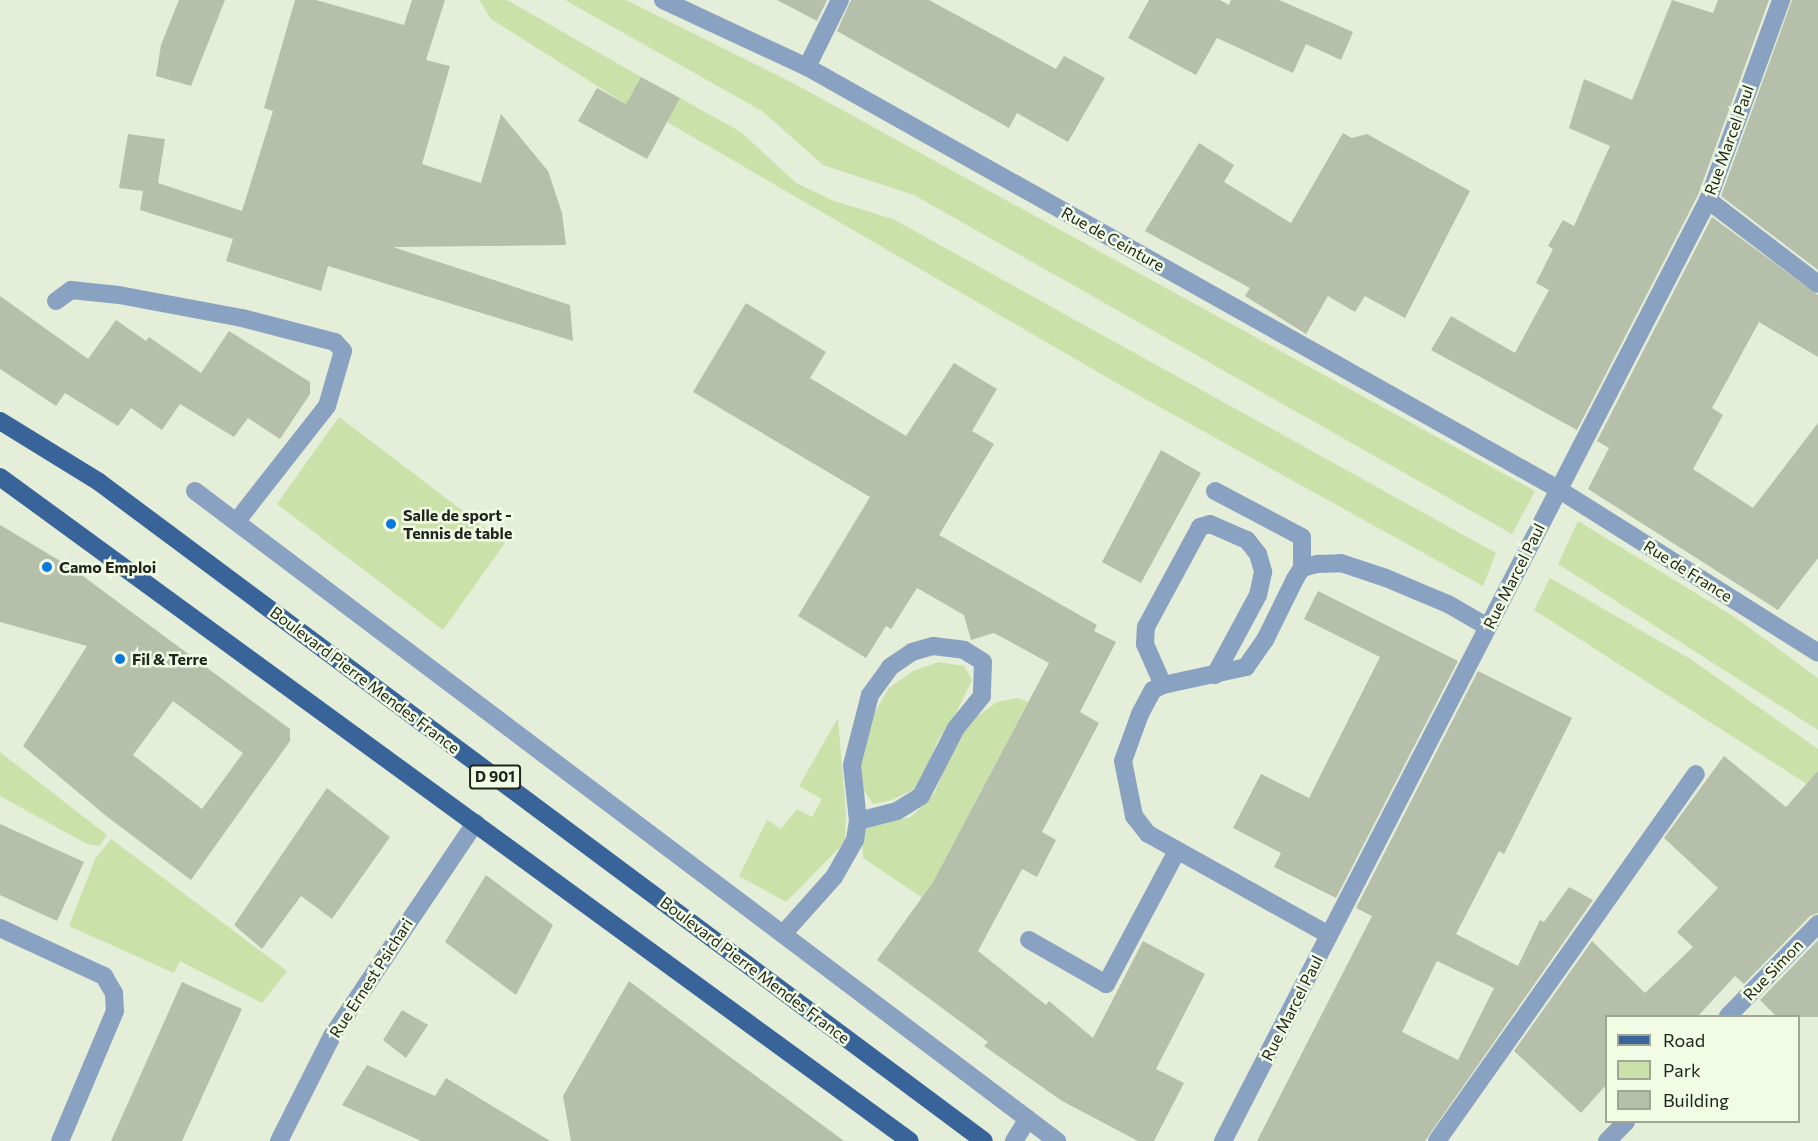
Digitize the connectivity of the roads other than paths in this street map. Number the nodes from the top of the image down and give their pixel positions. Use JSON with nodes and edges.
{"nodes":[{"id":1,"x":663,"y":0,"type":"edge"},
{"id":2,"x":840,"y":0,"type":"edge"},
{"id":3,"x":1781,"y":0,"type":"edge"},
{"id":4,"x":807,"y":67,"type":"junction"},
{"id":5,"x":1708,"y":200,"type":"junction"},
{"id":6,"x":1818,"y":284,"type":"edge"},
{"id":7,"x":56,"y":301,"type":"dead end"},
{"id":8,"x":0,"y":421,"type":"edge"},
{"id":9,"x":0,"y":477,"type":"edge"},
{"id":10,"x":1558,"y":489,"type":"junction"},
{"id":11,"x":195,"y":491,"type":"dead end"},
{"id":12,"x":1215,"y":491,"type":"dead end"},
{"id":13,"x":236,"y":522,"type":"junction"},
{"id":14,"x":1302,"y":568,"type":"junction"},
{"id":15,"x":1488,"y":627,"type":"junction"},
{"id":16,"x":1818,"y":653,"type":"edge"},
{"id":17,"x":1215,"y":675,"type":"junction"},
{"id":18,"x":1163,"y":685,"type":"junction"},
{"id":19,"x":1695,"y":774,"type":"dead end"},
{"id":20,"x":858,"y":821,"type":"junction"},
{"id":21,"x":475,"y":823,"type":"junction"},
{"id":22,"x":1177,"y":851,"type":"junction"},
{"id":23,"x":1818,"y":924,"type":"edge"},
{"id":24,"x":0,"y":928,"type":"edge"},
{"id":25,"x":783,"y":934,"type":"junction"},
{"id":26,"x":1329,"y":935,"type":"junction"},
{"id":27,"x":1029,"y":940,"type":"dead end"},
{"id":28,"x":1730,"y":1015,"type":"edge"},
{"id":29,"x":1028,"y":1119,"type":"junction"},
{"id":30,"x":1625,"y":1123,"type":"edge"},
{"id":31,"x":60,"y":1141,"type":"edge"},
{"id":32,"x":279,"y":1141,"type":"edge"},
{"id":33,"x":909,"y":1141,"type":"edge"},
{"id":34,"x":984,"y":1141,"type":"edge"},
{"id":35,"x":1014,"y":1141,"type":"edge"},
{"id":36,"x":1057,"y":1141,"type":"edge"},
{"id":37,"x":1223,"y":1141,"type":"edge"},
{"id":38,"x":1437,"y":1141,"type":"edge"},
{"id":39,"x":1607,"y":1141,"type":"edge"}],
"edges":[{"from":1,"to":4,"type":"street","name":"Rue de Ceinture"},
{"from":2,"to":4,"type":"street"},
{"from":3,"to":5,"type":"street","name":"Rue Marcel Paul"},
{"from":4,"to":10,"type":"street","name":"Rue de Ceinture"},
{"from":5,"to":6,"type":"street"},
{"from":5,"to":10,"type":"street","name":"Rue Marcel Paul"},
{"from":7,"to":13,"type":"street"},
{"from":8,"to":34,"type":"main road","name":"Boulevard Pierre Mendes France","number":"D 901"},
{"from":9,"to":21,"type":"main road","number":"D 901"},
{"from":10,"to":15,"type":"street","name":"Rue Marcel Paul"},
{"from":10,"to":16,"type":"street","name":"Rue de France"},
{"from":11,"to":13,"type":"street"},
{"from":12,"to":14,"type":"street"},
{"from":13,"to":25,"type":"street"},
{"from":14,"to":15,"type":"street"},
{"from":14,"to":17,"type":"street"},
{"from":15,"to":26,"type":"street","name":"Rue Marcel Paul"},
{"from":17,"to":18,"type":"street"},
{"from":17,"to":18,"type":"street"},
{"from":18,"to":22,"type":"street"},
{"from":19,"to":38,"type":"street"},
{"from":20,"to":20,"type":"street"},
{"from":20,"to":25,"type":"street"},
{"from":21,"to":32,"type":"street","name":"Rue Ernest Psichari"},
{"from":21,"to":33,"type":"main road","number":"D 901"},
{"from":22,"to":26,"type":"street"},
{"from":22,"to":27,"type":"street"},
{"from":23,"to":28,"type":"street","name":"Rue Simon"},
{"from":24,"to":31,"type":"street"},
{"from":25,"to":29,"type":"street"},
{"from":26,"to":37,"type":"street","name":"Rue Marcel Paul"},
{"from":29,"to":35,"type":"street"},
{"from":29,"to":36,"type":"street"},
{"from":30,"to":39,"type":"street"}]}
